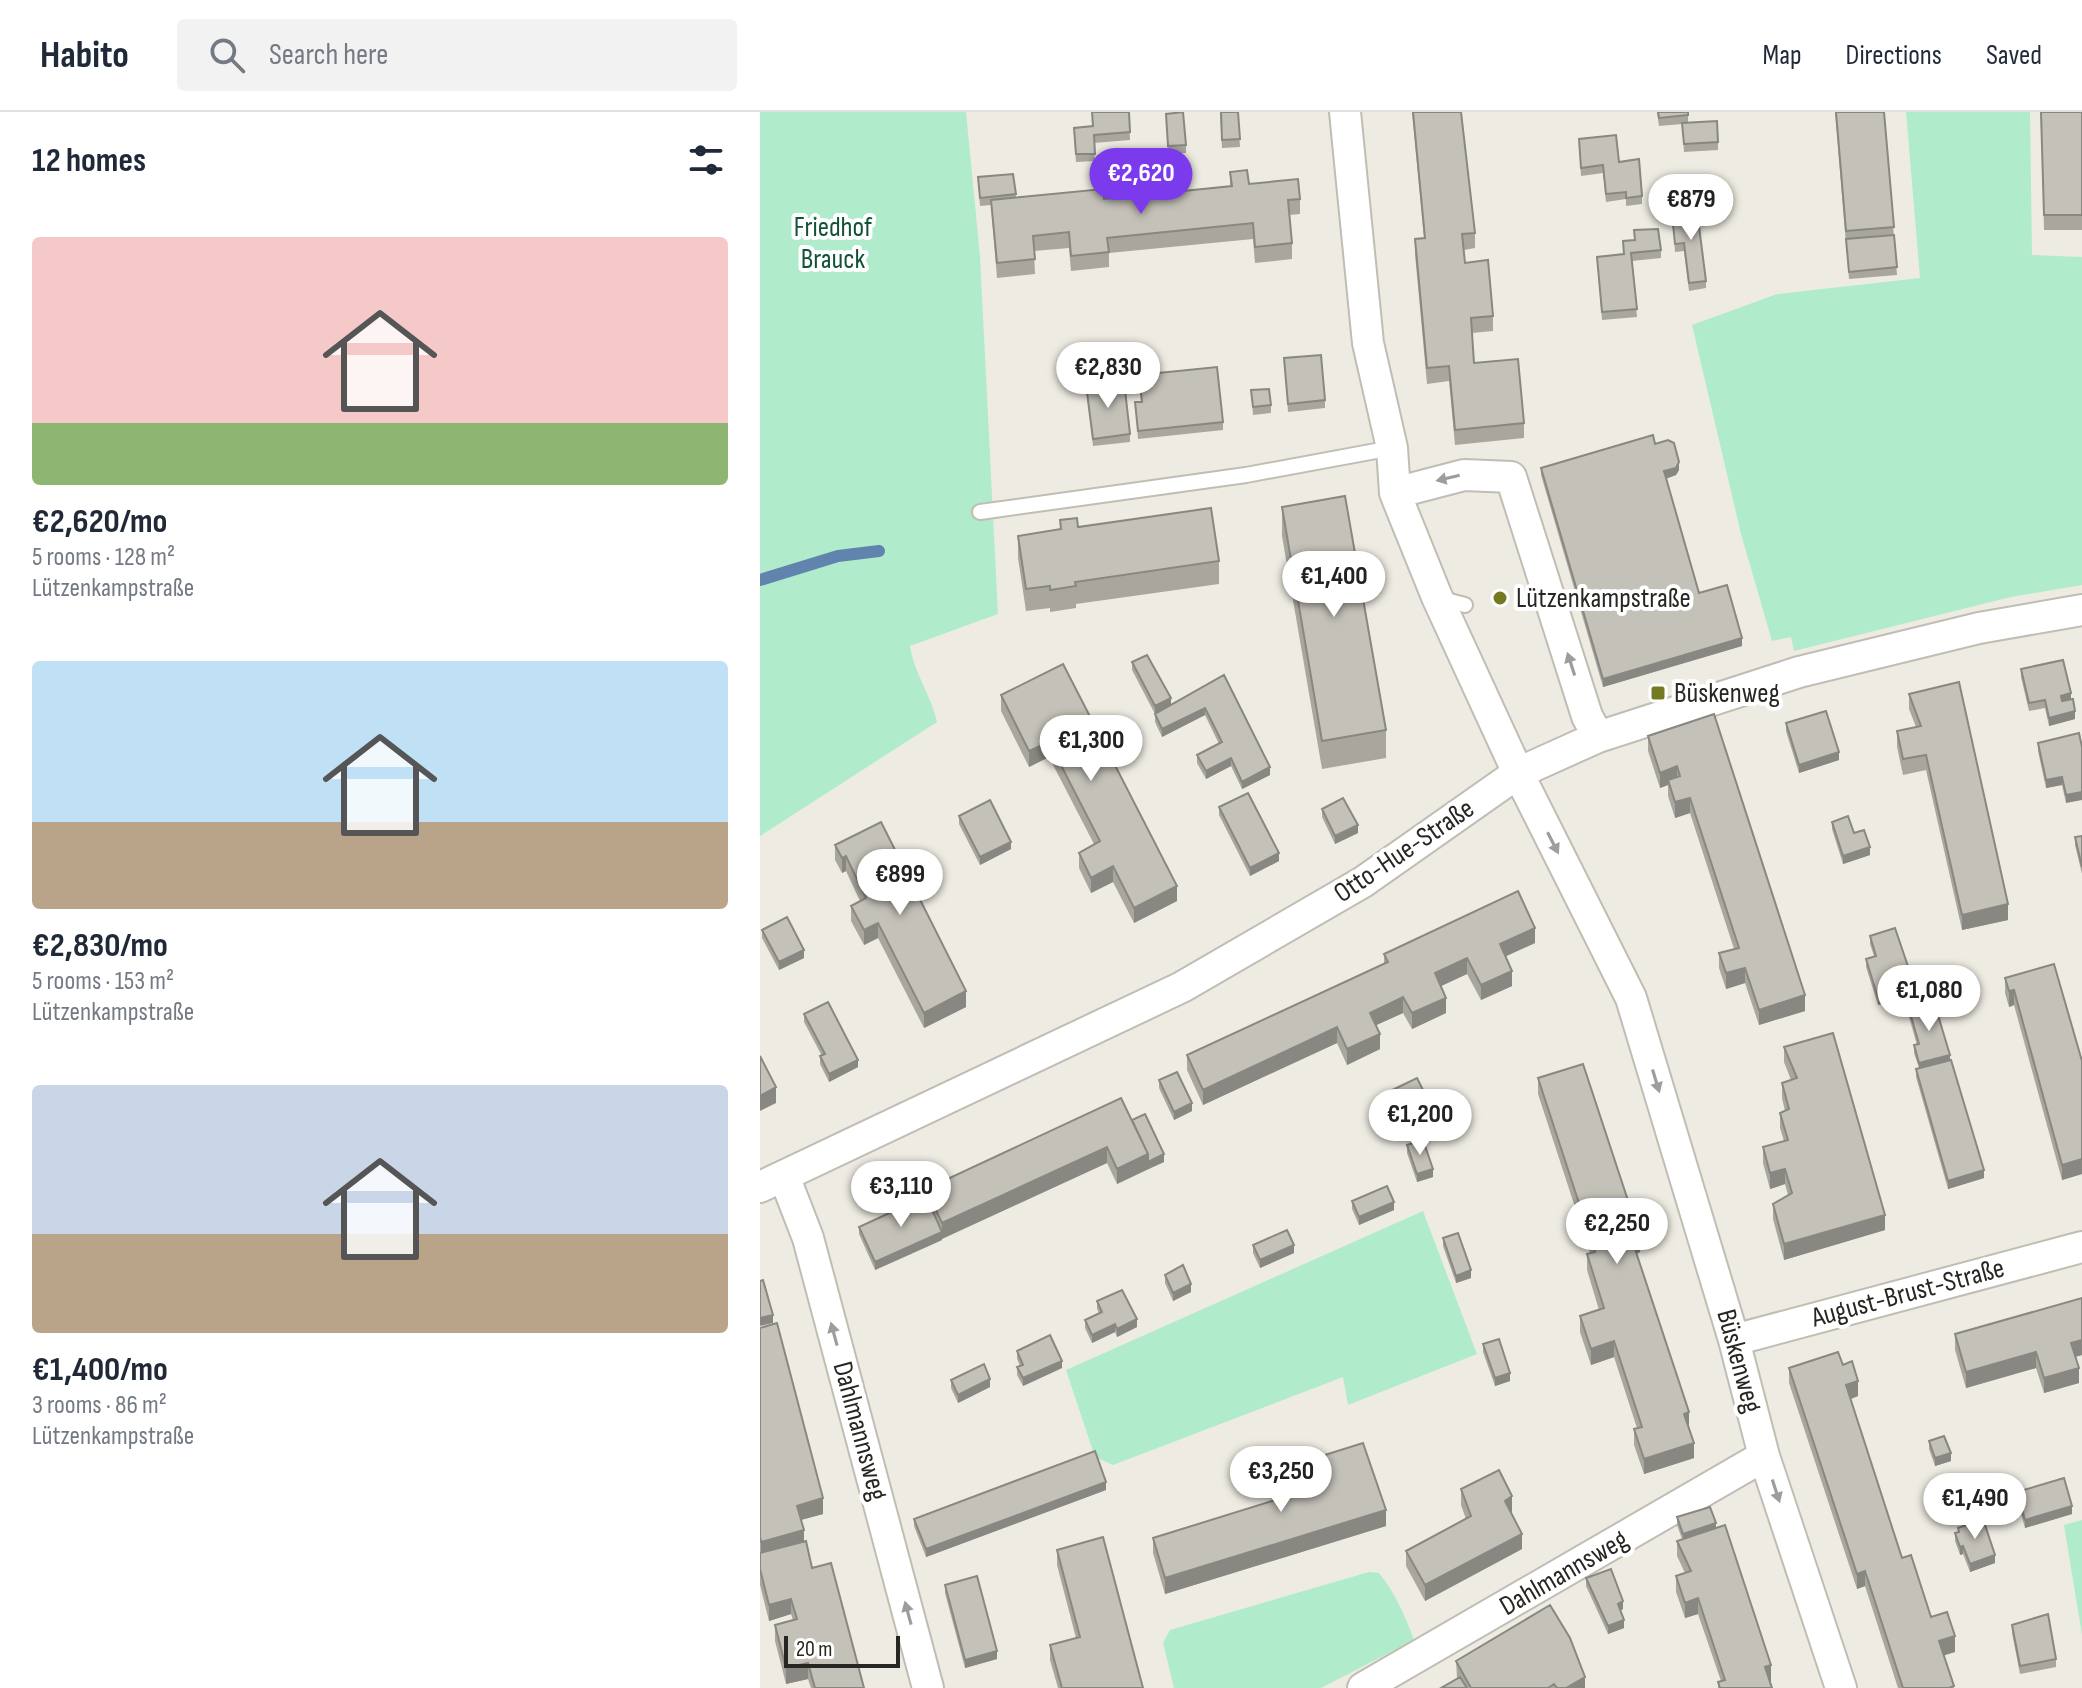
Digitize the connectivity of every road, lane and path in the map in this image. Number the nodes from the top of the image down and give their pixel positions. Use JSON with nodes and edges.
{"nodes":[{"id":1,"x":1345,"y":112,"type":"edge"},
{"id":2,"x":1392,"y":448,"type":"junction"},
{"id":3,"x":1395,"y":493,"type":"junction"},
{"id":4,"x":980,"y":512,"type":"dead end"},
{"id":5,"x":2082,"y":610,"type":"edge"},
{"id":6,"x":1598,"y":737,"type":"junction"},
{"id":7,"x":1518,"y":773,"type":"junction"},
{"id":8,"x":772,"y":1182,"type":"edge"},
{"id":9,"x":2082,"y":1247,"type":"edge"},
{"id":10,"x":1734,"y":1340,"type":"junction"},
{"id":11,"x":1764,"y":1456,"type":"junction"},
{"id":12,"x":928,"y":1688,"type":"edge"},
{"id":13,"x":1363,"y":1688,"type":"edge"},
{"id":14,"x":1841,"y":1688,"type":"edge"}],
"edges":[{"from":1,"to":2,"type":"street"},
{"from":2,"to":3,"type":"street"},
{"from":2,"to":4,"type":"lane"},
{"from":6,"to":3,"type":"street","one_way":true},
{"from":3,"to":7,"type":"street"},
{"from":5,"to":6,"type":"street","name":"Otto-Hue-Straße"},
{"from":6,"to":7,"type":"street","name":"Otto-Hue-Straße"},
{"from":7,"to":8,"type":"street","name":"Otto-Hue-Straße"},
{"from":7,"to":10,"type":"street","name":"Büskenweg","one_way":true},
{"from":12,"to":8,"type":"street","name":"Dahlmannsweg","one_way":true},
{"from":9,"to":10,"type":"street","name":"August-Brust-Straße"},
{"from":10,"to":11,"type":"street","name":"Büskenweg"},
{"from":11,"to":13,"type":"street","name":"Dahlmannsweg"},
{"from":11,"to":14,"type":"street","name":"Büskenweg","one_way":true}]}
